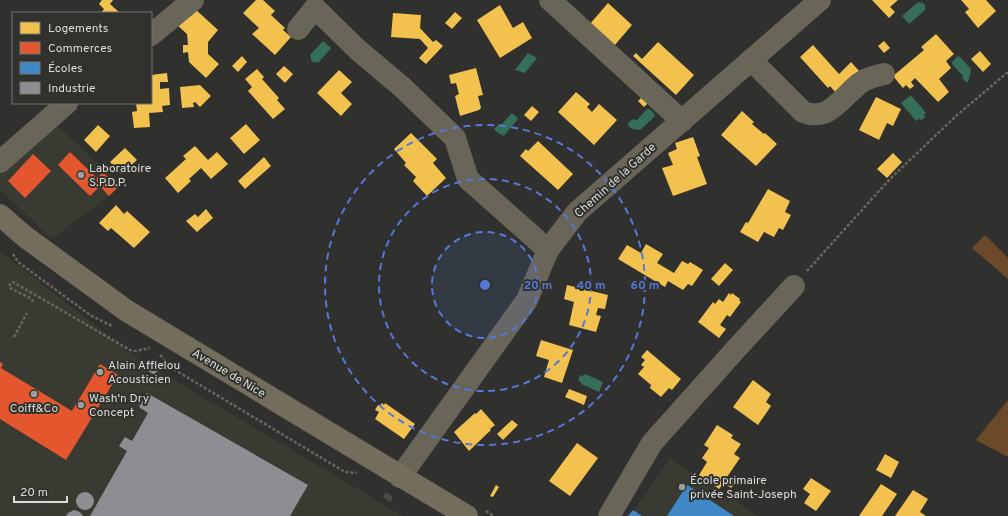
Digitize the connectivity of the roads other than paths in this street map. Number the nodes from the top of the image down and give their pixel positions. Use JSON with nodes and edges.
{"nodes":[{"id":1,"x":193,"y":0,"type":"edge"},
{"id":2,"x":550,"y":0,"type":"edge"},
{"id":3,"x":820,"y":0,"type":"edge"},
{"id":4,"x":298,"y":29,"type":"dead end"},
{"id":5,"x":152,"y":34,"type":"edge"},
{"id":6,"x":751,"y":60,"type":"junction"},
{"id":7,"x":884,"y":74,"type":"dead end"},
{"id":8,"x":66,"y":104,"type":"edge"},
{"id":9,"x":682,"y":120,"type":"junction"},
{"id":10,"x":0,"y":162,"type":"edge"},
{"id":11,"x":0,"y":215,"type":"edge"},
{"id":12,"x":0,"y":228,"type":"edge"},
{"id":13,"x":548,"y":250,"type":"junction"},
{"id":14,"x":794,"y":286,"type":"road end"},
{"id":15,"x":400,"y":476,"type":"junction"},
{"id":16,"x":443,"y":516,"type":"edge"},
{"id":17,"x":468,"y":516,"type":"edge"},
{"id":18,"x":609,"y":516,"type":"edge"}],
"edges":[{"from":1,"to":5,"type":"street"},
{"from":2,"to":9,"type":"street"},
{"from":3,"to":6,"type":"street","name":"Chemin de la Garde"},
{"from":4,"to":13,"type":"street"},
{"from":6,"to":7,"type":"street"},
{"from":6,"to":9,"type":"street","name":"Chemin de la Garde"},
{"from":8,"to":10,"type":"street"},
{"from":9,"to":13,"type":"street","name":"Chemin de la Garde"},
{"from":11,"to":15,"type":"main road","name":"Avenue de Nice"},
{"from":12,"to":16,"type":"main road","name":"Avenue de Nice"},
{"from":13,"to":15,"type":"street","name":"Chemin de la Garde"},
{"from":14,"to":18,"type":"street"},
{"from":15,"to":17,"type":"main road","name":"Avenue de Nice"}]}
